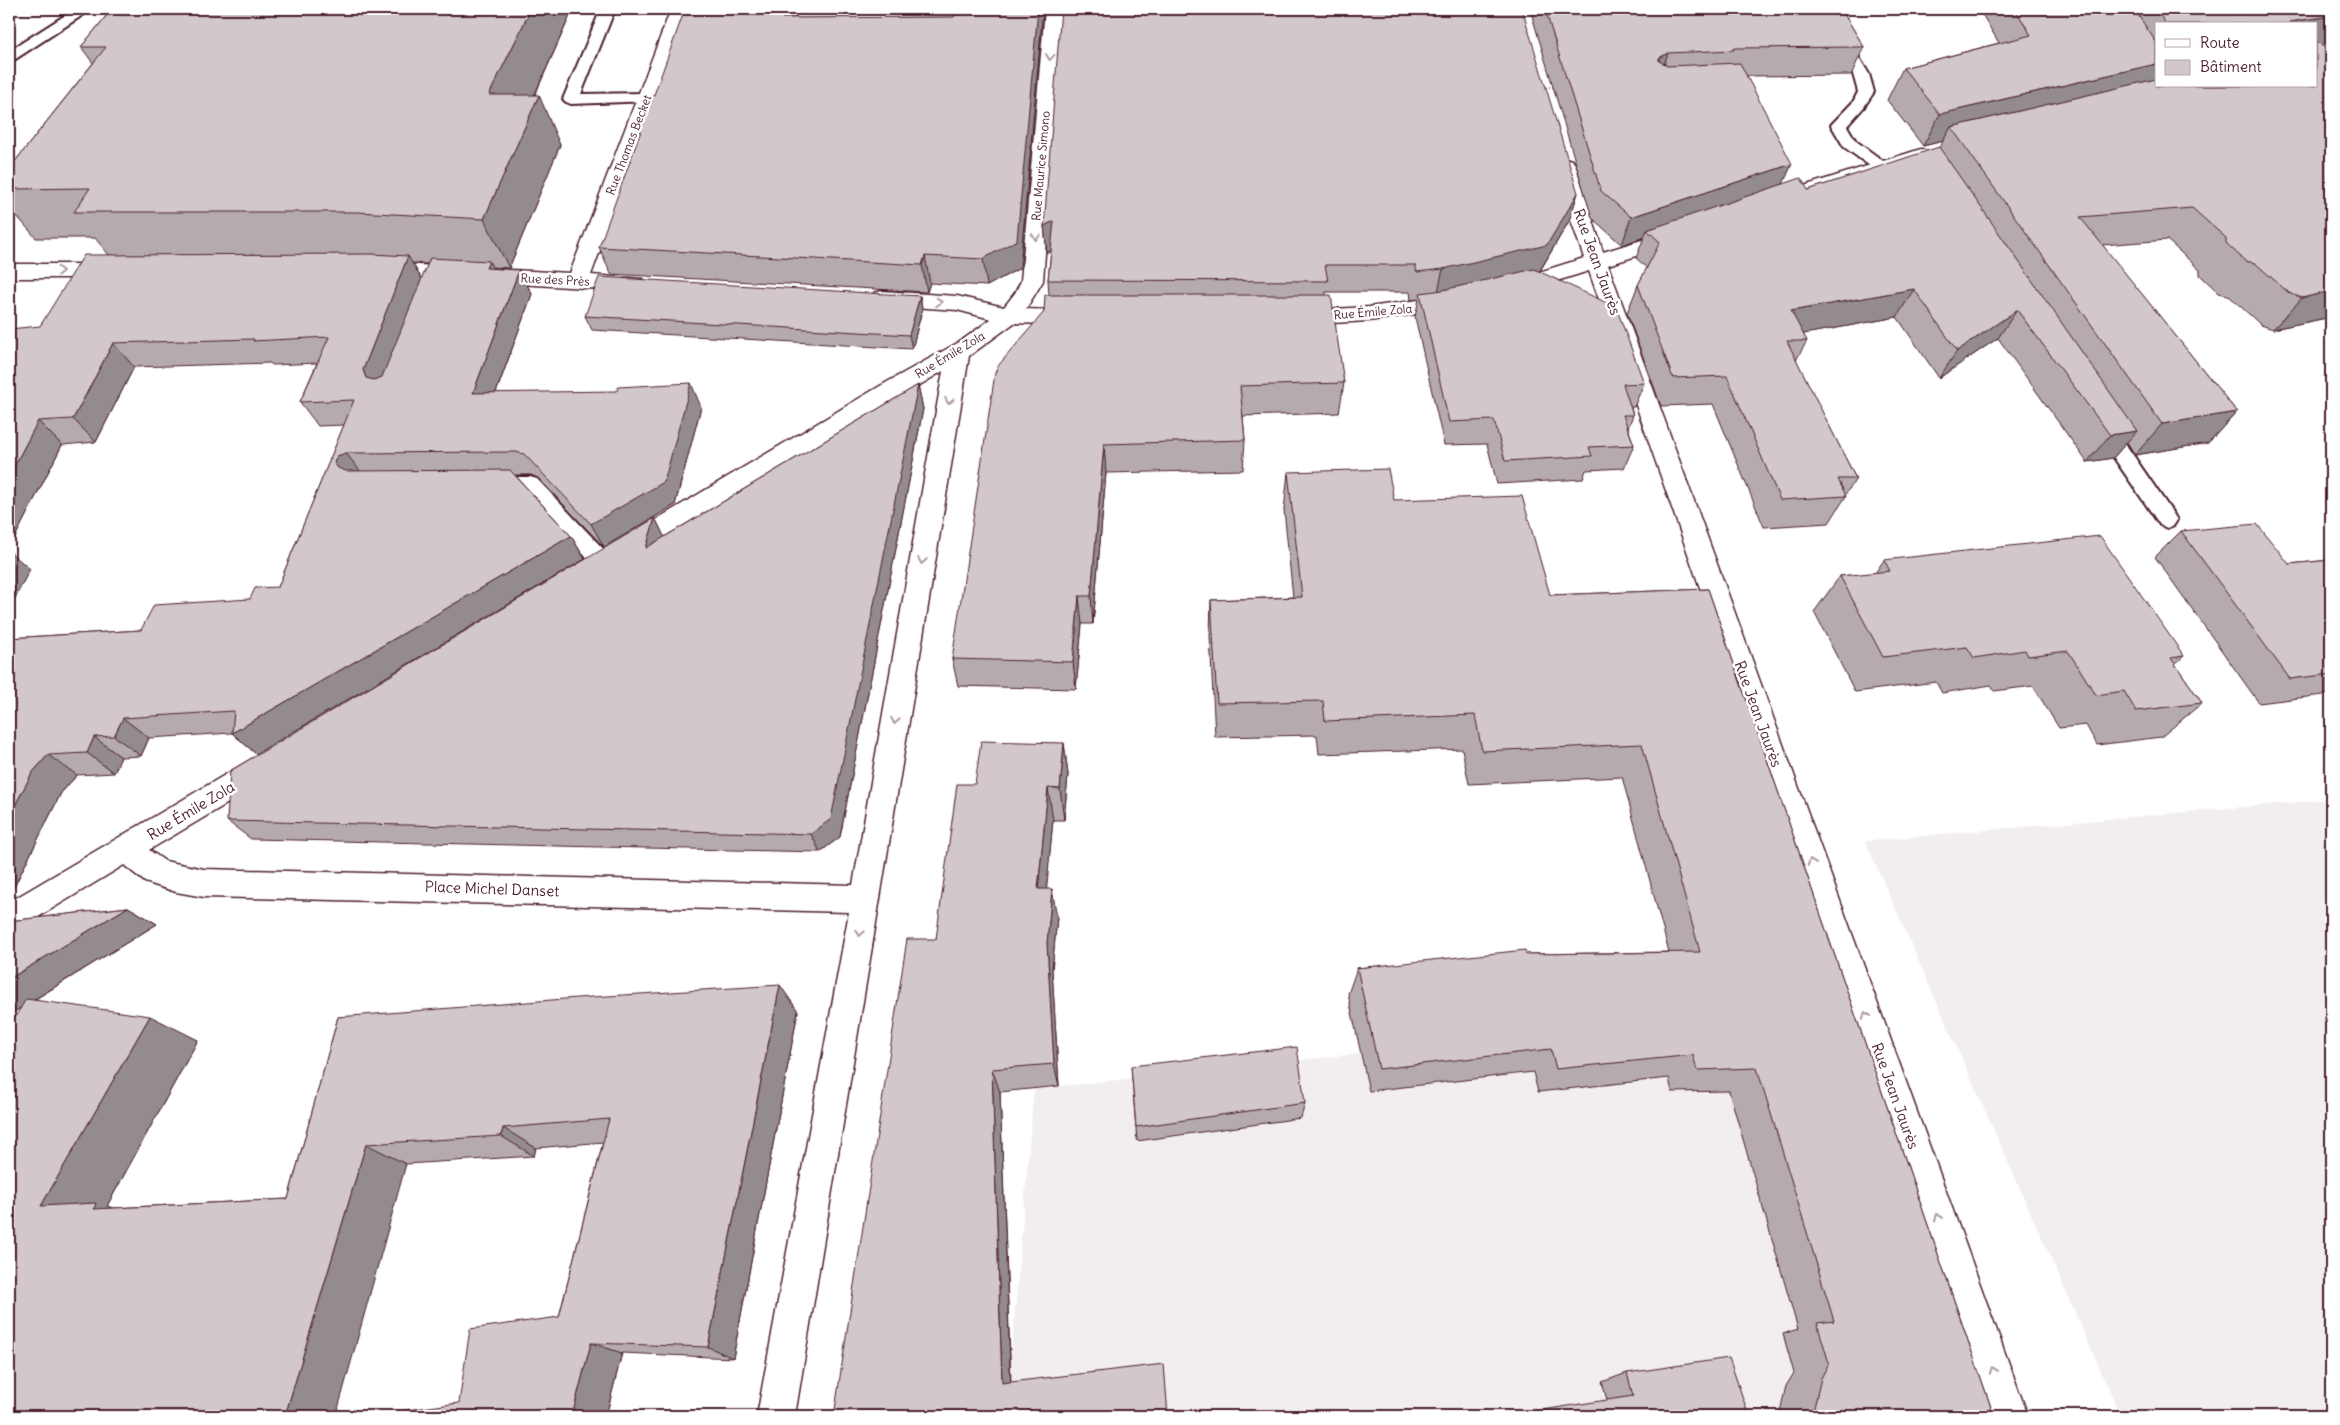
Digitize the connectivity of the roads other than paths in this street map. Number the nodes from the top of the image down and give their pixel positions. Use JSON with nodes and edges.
{"nodes":[{"id":1,"x":85,"y":9,"type":"edge"},
{"id":2,"x":608,"y":9,"type":"edge"},
{"id":3,"x":680,"y":9,"type":"edge"},
{"id":4,"x":1054,"y":9,"type":"edge"},
{"id":5,"x":1834,"y":28,"type":"edge"},
{"id":6,"x":9,"y":57,"type":"edge"},
{"id":7,"x":1542,"y":87,"type":"edge"},
{"id":8,"x":647,"y":98,"type":"junction"},
{"id":9,"x":1943,"y":148,"type":"dead end"},
{"id":10,"x":1880,"y":166,"type":"junction"},
{"id":11,"x":1786,"y":195,"type":"edge"},
{"id":12,"x":1691,"y":231,"type":"edge"},
{"id":13,"x":1598,"y":263,"type":"junction"},
{"id":14,"x":357,"y":270,"type":"edge"},
{"id":15,"x":130,"y":271,"type":"edge"},
{"id":16,"x":9,"y":273,"type":"edge"},
{"id":17,"x":578,"y":281,"type":"junction"},
{"id":18,"x":655,"y":286,"type":"edge"},
{"id":19,"x":1499,"y":291,"type":"edge"},
{"id":20,"x":866,"y":297,"type":"edge"},
{"id":21,"x":1474,"y":298,"type":"edge"},
{"id":22,"x":1009,"y":316,"type":"junction"},
{"id":23,"x":1096,"y":318,"type":"edge"},
{"id":24,"x":1276,"y":318,"type":"edge"},
{"id":25,"x":958,"y":353,"type":"junction"},
{"id":26,"x":2094,"y":412,"type":"edge"},
{"id":27,"x":472,"y":484,"type":"edge"},
{"id":28,"x":2167,"y":520,"type":"dead end"},
{"id":29,"x":595,"y":568,"type":"joint"},
{"id":30,"x":280,"y":758,"type":"edge"},
{"id":31,"x":126,"y":850,"type":"junction"},
{"id":32,"x":866,"y":899,"type":"junction"},
{"id":33,"x":9,"y":918,"type":"edge"},
{"id":34,"x":776,"y":1416,"type":"edge"},
{"id":35,"x":2009,"y":1416,"type":"edge"}],
"edges":[{"from":1,"to":6,"type":"lane"},
{"from":2,"to":8,"type":"lane"},
{"from":3,"to":8,"type":"street","name":"Rue Thomas Becket"},
{"from":4,"to":22,"type":"street","name":"Rue Maurice Simono","one_way":true},
{"from":5,"to":10,"type":"lane"},
{"from":7,"to":13,"type":"street","name":"Rue Jean Jaurès"},
{"from":8,"to":17,"type":"street","name":"Rue Thomas Becket"},
{"from":9,"to":10,"type":"street"},
{"from":10,"to":11,"type":"street"},
{"from":12,"to":13,"type":"street"},
{"from":13,"to":19,"type":"street"},
{"from":35,"to":13,"type":"street","name":"Rue Jean Jaurès","one_way":true},
{"from":14,"to":17,"type":"street","name":"Rue des Près"},
{"from":16,"to":15,"type":"street","one_way":true},
{"from":17,"to":18,"type":"street","name":"Rue des Près"},
{"from":20,"to":22,"type":"street","one_way":true},
{"from":21,"to":24,"type":"street","name":"Rue Émile Zola"},
{"from":22,"to":23,"type":"street"},
{"from":22,"to":25,"type":"street","name":"Rue Émile Zola"},
{"from":25,"to":29,"type":"street","name":"Rue Émile Zola"},
{"from":25,"to":32,"type":"street","one_way":true},
{"from":26,"to":28,"type":"lane"},
{"from":27,"to":29,"type":"lane","name":"Rue Émile Zola"},
{"from":30,"to":31,"type":"street","name":"Rue Émile Zola"},
{"from":31,"to":32,"type":"street","name":"Place Michel Danset"},
{"from":31,"to":33,"type":"street","name":"Rue Émile Zola"},
{"from":32,"to":34,"type":"street","one_way":true}]}
